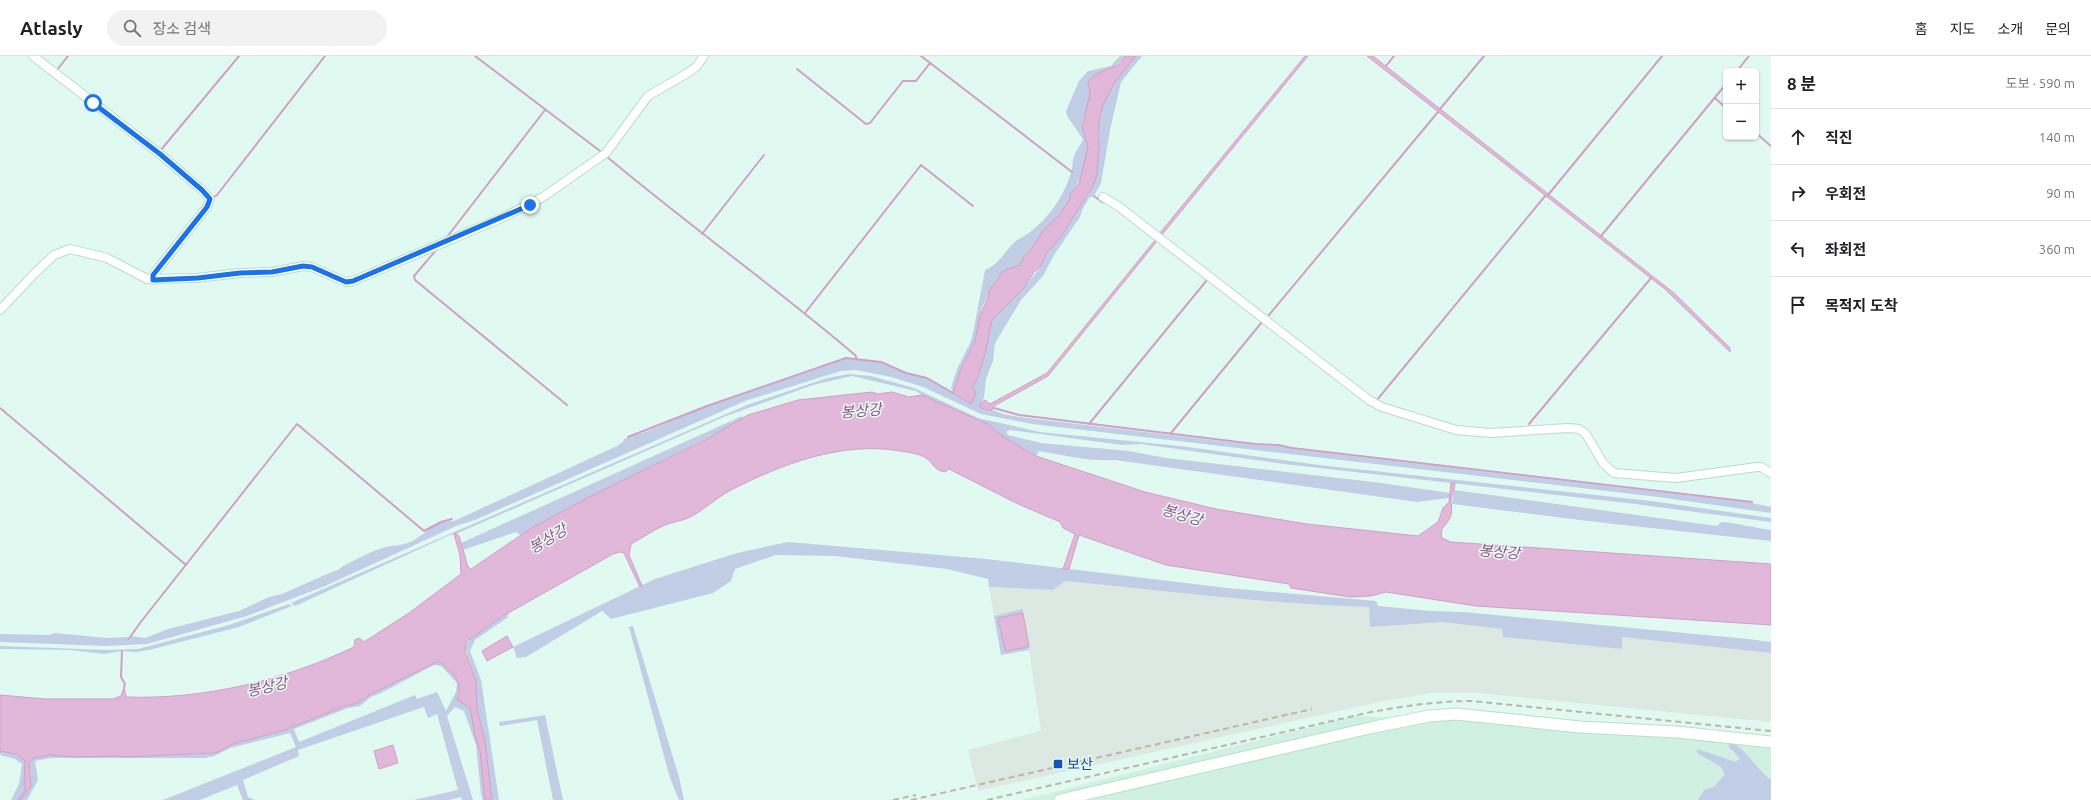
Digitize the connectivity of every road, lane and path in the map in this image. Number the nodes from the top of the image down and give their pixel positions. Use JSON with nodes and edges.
{"nodes":[{"id":1,"x":33,"y":56,"type":"edge"},
{"id":2,"x":704,"y":56,"type":"edge"},
{"id":3,"x":1103,"y":197,"type":"dead end"},
{"id":4,"x":153,"y":280,"type":"junction"},
{"id":5,"x":0,"y":310,"type":"edge"},
{"id":6,"x":1771,"y":473,"type":"edge"},
{"id":7,"x":1771,"y":742,"type":"edge"},
{"id":8,"x":1060,"y":800,"type":"edge"}],
"edges":[{"from":1,"to":4,"type":"street"},
{"from":2,"to":4,"type":"street"},
{"from":3,"to":6,"type":"street"},
{"from":4,"to":5,"type":"street"},
{"from":7,"to":8,"type":"main road"}]}
